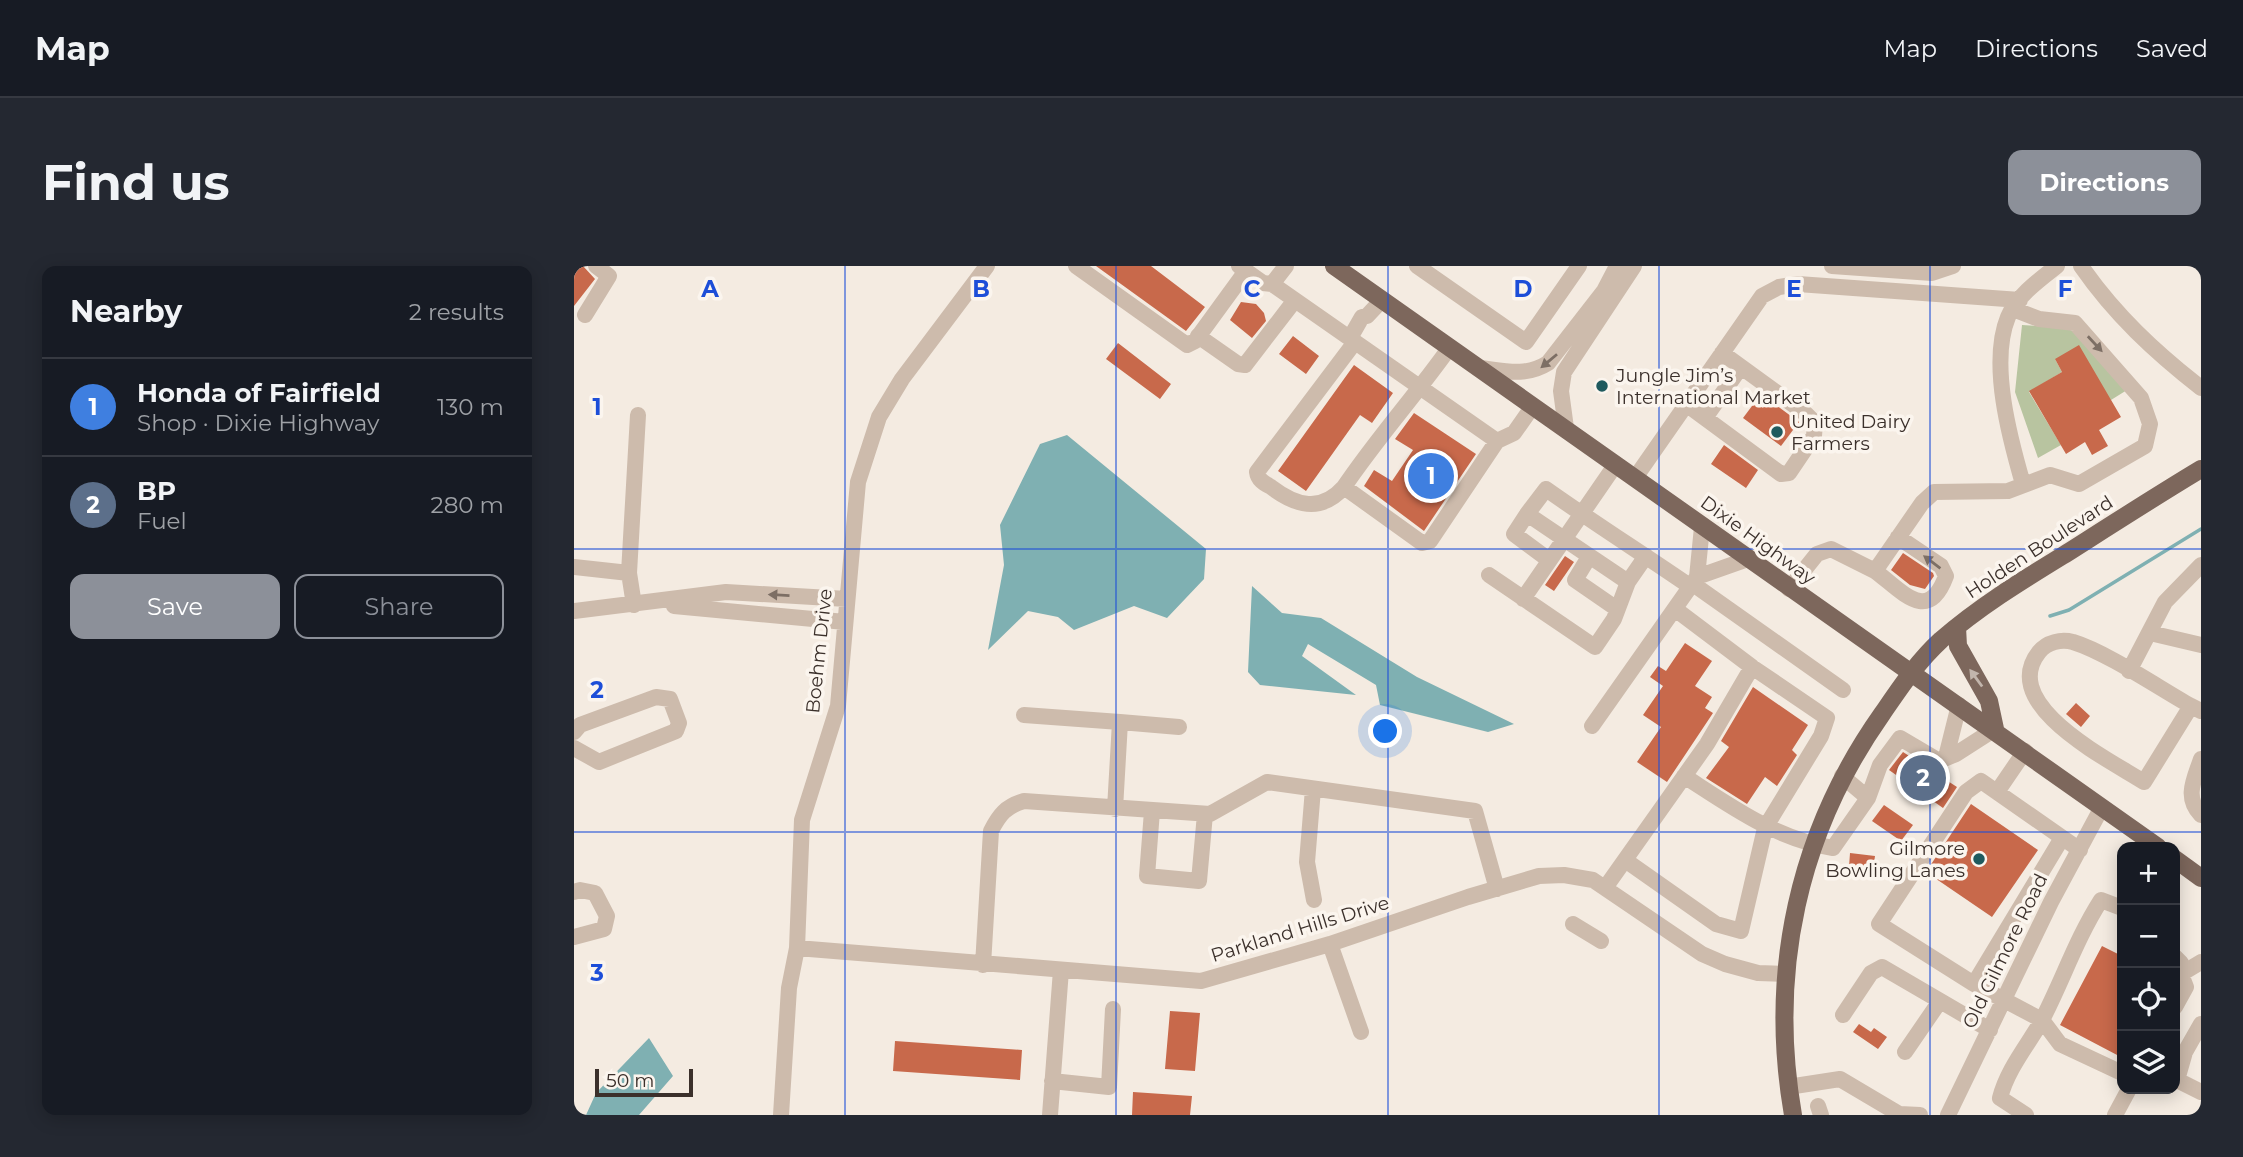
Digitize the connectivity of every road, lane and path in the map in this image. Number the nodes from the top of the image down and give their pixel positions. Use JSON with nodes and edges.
{"nodes":[{"id":1,"x":596,"y":266,"type":"edge"},
{"id":2,"x":988,"y":266,"type":"edge"},
{"id":3,"x":1076,"y":266,"type":"edge"},
{"id":4,"x":1286,"y":266,"type":"edge"},
{"id":5,"x":1334,"y":266,"type":"edge"},
{"id":6,"x":1418,"y":266,"type":"edge"},
{"id":7,"x":1579,"y":266,"type":"edge"},
{"id":8,"x":1617,"y":266,"type":"edge"},
{"id":9,"x":1634,"y":266,"type":"edge"},
{"id":10,"x":1832,"y":266,"type":"edge"},
{"id":11,"x":1953,"y":266,"type":"edge"},
{"id":12,"x":2057,"y":266,"type":"edge"},
{"id":13,"x":2081,"y":266,"type":"edge"},
{"id":14,"x":1242,"y":268,"type":"edge"},
{"id":15,"x":1272,"y":284,"type":"junction"},
{"id":16,"x":1295,"y":300,"type":"junction"},
{"id":17,"x":1382,"y":300,"type":"junction"},
{"id":18,"x":2017,"y":305,"type":"junction"},
{"id":19,"x":585,"y":315,"type":"dead end"},
{"id":20,"x":1357,"y":331,"type":"junction"},
{"id":21,"x":1198,"y":336,"type":"junction"},
{"id":22,"x":1450,"y":347,"type":"junction"},
{"id":23,"x":1722,"y":353,"type":"junction"},
{"id":24,"x":1741,"y":367,"type":"junction"},
{"id":25,"x":1480,"y":368,"type":"junction"},
{"id":26,"x":1421,"y":387,"type":"junction"},
{"id":27,"x":2201,"y":388,"type":"edge"},
{"id":28,"x":1686,"y":404,"type":"junction"},
{"id":29,"x":1533,"y":406,"type":"junction"},
{"id":30,"x":638,"y":415,"type":"dead end"},
{"id":31,"x":1705,"y":418,"type":"junction"},
{"id":32,"x":1566,"y":428,"type":"junction"},
{"id":33,"x":1497,"y":441,"type":"junction"},
{"id":34,"x":1616,"y":464,"type":"junction"},
{"id":35,"x":2201,"y":469,"type":"edge"},
{"id":36,"x":1635,"y":478,"type":"junction"},
{"id":37,"x":2023,"y":484,"type":"junction"},
{"id":38,"x":1344,"y":487,"type":"junction"},
{"id":39,"x":1527,"y":514,"type":"junction"},
{"id":40,"x":1581,"y":514,"type":"junction"},
{"id":41,"x":1702,"y":527,"type":"junction"},
{"id":42,"x":1898,"y":537,"type":"junction"},
{"id":43,"x":1563,"y":540,"type":"junction"},
{"id":44,"x":1646,"y":556,"type":"junction"},
{"id":45,"x":1589,"y":557,"type":"junction"},
{"id":46,"x":1748,"y":559,"type":"junction"},
{"id":47,"x":1549,"y":560,"type":"junction"},
{"id":48,"x":2201,"y":565,"type":"edge"},
{"id":49,"x":574,"y":567,"type":"edge"},
{"id":50,"x":1875,"y":571,"type":"junction"},
{"id":51,"x":629,"y":573,"type":"junction"},
{"id":52,"x":1489,"y":575,"type":"dead end"},
{"id":53,"x":1628,"y":582,"type":"junction"},
{"id":54,"x":1694,"y":582,"type":"junction"},
{"id":55,"x":1789,"y":589,"type":"junction"},
{"id":56,"x":1523,"y":598,"type":"junction"},
{"id":57,"x":847,"y":599,"type":"junction"},
{"id":58,"x":651,"y":604,"type":"junction"},
{"id":59,"x":634,"y":605,"type":"junction"},
{"id":60,"x":1618,"y":609,"type":"junction"},
{"id":61,"x":1675,"y":609,"type":"junction"},
{"id":62,"x":574,"y":611,"type":"edge"},
{"id":63,"x":845,"y":622,"type":"junction"},
{"id":64,"x":1957,"y":627,"type":"junction"},
{"id":65,"x":2150,"y":633,"type":"junction"},
{"id":66,"x":2201,"y":645,"type":"edge"},
{"id":67,"x":1752,"y":667,"type":"junction"},
{"id":68,"x":2129,"y":671,"type":"junction"},
{"id":69,"x":1910,"y":674,"type":"junction"},
{"id":70,"x":1843,"y":690,"type":"dead end"},
{"id":71,"x":1959,"y":705,"type":"junction"},
{"id":72,"x":2196,"y":708,"type":"edge"},
{"id":73,"x":1024,"y":715,"type":"dead end"},
{"id":74,"x":1120,"y":722,"type":"junction"},
{"id":75,"x":1592,"y":726,"type":"dead end"},
{"id":76,"x":1179,"y":727,"type":"dead end"},
{"id":77,"x":1995,"y":729,"type":"junction"},
{"id":78,"x":574,"y":732,"type":"edge"},
{"id":79,"x":574,"y":748,"type":"edge"},
{"id":80,"x":2025,"y":751,"type":"junction"},
{"id":81,"x":1946,"y":757,"type":"junction"},
{"id":82,"x":2201,"y":759,"type":"edge"},
{"id":83,"x":1684,"y":776,"type":"junction"},
{"id":84,"x":1842,"y":776,"type":"junction"},
{"id":85,"x":1312,"y":789,"type":"junction"},
{"id":86,"x":1997,"y":792,"type":"junction"},
{"id":87,"x":1868,"y":799,"type":"junction"},
{"id":88,"x":2102,"y":807,"type":"junction"},
{"id":89,"x":1115,"y":809,"type":"junction"},
{"id":90,"x":1152,"y":811,"type":"junction"},
{"id":91,"x":1205,"y":814,"type":"junction"},
{"id":92,"x":2201,"y":815,"type":"edge"},
{"id":93,"x":1765,"y":828,"type":"junction"},
{"id":94,"x":2062,"y":838,"type":"junction"},
{"id":95,"x":2151,"y":842,"type":"edge"},
{"id":96,"x":1812,"y":845,"type":"junction"},
{"id":97,"x":2080,"y":850,"type":"junction"},
{"id":98,"x":1625,"y":860,"type":"junction"},
{"id":99,"x":2180,"y":863,"type":"edge"},
{"id":100,"x":2201,"y":878,"type":"edge"},
{"id":101,"x":1605,"y":888,"type":"junction"},
{"id":102,"x":1497,"y":889,"type":"junction"},
{"id":103,"x":574,"y":892,"type":"edge"},
{"id":104,"x":1314,"y":900,"type":"dead end"},
{"id":105,"x":2117,"y":906,"type":"edge"},
{"id":106,"x":1573,"y":924,"type":"dead end"},
{"id":107,"x":574,"y":937,"type":"edge"},
{"id":108,"x":1601,"y":941,"type":"dead end"},
{"id":109,"x":1330,"y":943,"type":"junction"},
{"id":110,"x":797,"y":948,"type":"junction"},
{"id":111,"x":2180,"y":962,"type":"edge"},
{"id":112,"x":2201,"y":962,"type":"edge"},
{"id":113,"x":983,"y":965,"type":"junction"},
{"id":114,"x":1061,"y":970,"type":"junction"},
{"id":115,"x":1784,"y":974,"type":"junction"},
{"id":116,"x":2181,"y":974,"type":"junction"},
{"id":117,"x":1975,"y":984,"type":"junction"},
{"id":118,"x":2180,"y":998,"type":"edge"},
{"id":119,"x":2004,"y":999,"type":"junction"},
{"id":120,"x":1940,"y":1001,"type":"junction"},
{"id":121,"x":1113,"y":1009,"type":"dead end"},
{"id":122,"x":1843,"y":1015,"type":"dead end"},
{"id":123,"x":2042,"y":1020,"type":"junction"},
{"id":124,"x":2201,"y":1024,"type":"edge"},
{"id":125,"x":1990,"y":1030,"type":"junction"},
{"id":126,"x":1361,"y":1032,"type":"dead end"},
{"id":127,"x":1905,"y":1052,"type":"dead end"},
{"id":128,"x":2117,"y":1071,"type":"edge"},
{"id":129,"x":1052,"y":1081,"type":"junction"},
{"id":130,"x":1788,"y":1087,"type":"junction"},
{"id":131,"x":2201,"y":1093,"type":"edge"},
{"id":132,"x":2126,"y":1094,"type":"edge"},
{"id":133,"x":781,"y":1115,"type":"edge"},
{"id":134,"x":1050,"y":1115,"type":"edge"},
{"id":135,"x":1793,"y":1115,"type":"edge"},
{"id":136,"x":1920,"y":1115,"type":"edge"},
{"id":137,"x":1948,"y":1115,"type":"edge"},
{"id":138,"x":2026,"y":1115,"type":"edge"},
{"id":139,"x":2115,"y":1115,"type":"edge"}],
"edges":[{"from":1,"to":19,"type":"street"},
{"from":2,"to":57,"type":"street","name":"Boehm Drive"},
{"from":3,"to":21,"type":"street"},
{"from":4,"to":15,"type":"street"},
{"from":5,"to":17,"type":"main road","name":"Dixie Highway"},
{"from":6,"to":7,"type":"street"},
{"from":8,"to":25,"type":"street","one_way":true},
{"from":9,"to":32,"type":"street"},
{"from":10,"to":11,"type":"street"},
{"from":12,"to":18,"type":"street"},
{"from":13,"to":27,"type":"street"},
{"from":14,"to":15,"type":"street"},
{"from":14,"to":21,"type":"street"},
{"from":15,"to":16,"type":"street"},
{"from":16,"to":20,"type":"street"},
{"from":16,"to":21,"type":"street"},
{"from":17,"to":20,"type":"street"},
{"from":17,"to":22,"type":"main road","name":"Dixie Highway"},
{"from":18,"to":23,"type":"street"},
{"from":18,"to":37,"type":"street"},
{"from":18,"to":37,"type":"street","one_way":true},
{"from":20,"to":26,"type":"street"},
{"from":20,"to":38,"type":"street"},
{"from":22,"to":25,"type":"main road","name":"Dixie Highway"},
{"from":22,"to":26,"type":"street"},
{"from":23,"to":24,"type":"street"},
{"from":23,"to":28,"type":"street"},
{"from":24,"to":31,"type":"street"},
{"from":24,"to":31,"type":"street"},
{"from":25,"to":29,"type":"main road","name":"Dixie Highway"},
{"from":26,"to":33,"type":"street"},
{"from":26,"to":38,"type":"street"},
{"from":28,"to":31,"type":"street"},
{"from":28,"to":36,"type":"street"},
{"from":29,"to":32,"type":"main road","name":"Dixie Highway"},
{"from":29,"to":33,"type":"street"},
{"from":30,"to":51,"type":"street"},
{"from":32,"to":34,"type":"main road","name":"Dixie Highway"},
{"from":33,"to":38,"type":"street"},
{"from":34,"to":36,"type":"main road","name":"Dixie Highway"},
{"from":34,"to":40,"type":"street"},
{"from":35,"to":64,"type":"main road","name":"Holden Boulevard"},
{"from":36,"to":41,"type":"main road","name":"Dixie Highway"},
{"from":37,"to":42,"type":"street"},
{"from":39,"to":40,"type":"street"},
{"from":39,"to":43,"type":"street"},
{"from":39,"to":47,"type":"street"},
{"from":40,"to":43,"type":"street"},
{"from":40,"to":44,"type":"street"},
{"from":41,"to":46,"type":"main road","name":"Dixie Highway"},
{"from":41,"to":54,"type":"street"},
{"from":42,"to":50,"type":"street"},
{"from":50,"to":42,"type":"street","one_way":true},
{"from":43,"to":45,"type":"street"},
{"from":43,"to":47,"type":"street"},
{"from":44,"to":53,"type":"street"},
{"from":44,"to":54,"type":"street"},
{"from":45,"to":53,"type":"street"},
{"from":45,"to":60,"type":"street"},
{"from":46,"to":54,"type":"street"},
{"from":46,"to":55,"type":"main road","name":"Dixie Highway"},
{"from":47,"to":56,"type":"street"},
{"from":48,"to":65,"type":"street"},
{"from":49,"to":51,"type":"street"},
{"from":50,"to":55,"type":"street"},
{"from":51,"to":59,"type":"street"},
{"from":52,"to":56,"type":"street"},
{"from":53,"to":60,"type":"street"},
{"from":54,"to":61,"type":"street"},
{"from":54,"to":70,"type":"street"},
{"from":55,"to":69,"type":"main road","name":"Dixie Highway"},
{"from":56,"to":60,"type":"street"},
{"from":57,"to":58,"type":"street","one_way":true},
{"from":57,"to":63,"type":"street","name":"Boehm Drive"},
{"from":58,"to":59,"type":"street"},
{"from":58,"to":63,"type":"street"},
{"from":59,"to":62,"type":"street"},
{"from":61,"to":67,"type":"street"},
{"from":61,"to":75,"type":"street"},
{"from":63,"to":110,"type":"street","name":"Boehm Drive"},
{"from":64,"to":69,"type":"main road","name":"Holden Boulevard"},
{"from":77,"to":64,"type":"main road","one_way":true},
{"from":65,"to":66,"type":"street"},
{"from":65,"to":68,"type":"street"},
{"from":67,"to":83,"type":"street"},
{"from":67,"to":93,"type":"street"},
{"from":68,"to":72,"type":"street"},
{"from":68,"to":72,"type":"street"},
{"from":69,"to":71,"type":"main road","name":"Dixie Highway"},
{"from":69,"to":84,"type":"main road","name":"Holden Boulevard"},
{"from":71,"to":77,"type":"main road","name":"Dixie Highway"},
{"from":71,"to":81,"type":"street"},
{"from":73,"to":74,"type":"street"},
{"from":74,"to":76,"type":"street"},
{"from":74,"to":89,"type":"street"},
{"from":77,"to":80,"type":"main road","name":"Dixie Highway"},
{"from":77,"to":81,"type":"street"},
{"from":78,"to":79,"type":"street"},
{"from":80,"to":86,"type":"street"},
{"from":80,"to":88,"type":"main road","name":"Dixie Highway"},
{"from":81,"to":87,"type":"street"},
{"from":82,"to":92,"type":"street"},
{"from":83,"to":93,"type":"street"},
{"from":83,"to":98,"type":"street"},
{"from":84,"to":87,"type":"street"},
{"from":84,"to":96,"type":"main road","name":"Holden Boulevard"},
{"from":85,"to":91,"type":"street"},
{"from":85,"to":102,"type":"street"},
{"from":85,"to":104,"type":"street"},
{"from":86,"to":94,"type":"street"},
{"from":86,"to":117,"type":"street"},
{"from":87,"to":96,"type":"street"},
{"from":88,"to":95,"type":"main road","name":"Dixie Highway"},
{"from":88,"to":97,"type":"street","name":"Old Gilmore Road"},
{"from":89,"to":90,"type":"street"},
{"from":89,"to":113,"type":"street"},
{"from":90,"to":91,"type":"street"},
{"from":90,"to":91,"type":"street"},
{"from":93,"to":96,"type":"street"},
{"from":93,"to":98,"type":"street"},
{"from":94,"to":97,"type":"street"},
{"from":94,"to":117,"type":"street"},
{"from":96,"to":115,"type":"main road","name":"Holden Boulevard"},
{"from":97,"to":119,"type":"street","name":"Old Gilmore Road"},
{"from":98,"to":101,"type":"street"},
{"from":99,"to":100,"type":"main road"},
{"from":101,"to":102,"type":"street","name":"Parkland Hills Drive"},
{"from":101,"to":115,"type":"street","name":"Parkland Hills Drive"},
{"from":102,"to":109,"type":"street","name":"Parkland Hills Drive"},
{"from":103,"to":107,"type":"street"},
{"from":105,"to":123,"type":"street"},
{"from":106,"to":108,"type":"street"},
{"from":109,"to":114,"type":"street","name":"Parkland Hills Drive"},
{"from":109,"to":126,"type":"street"},
{"from":110,"to":113,"type":"street","name":"Parkland Hills Drive"},
{"from":110,"to":133,"type":"street","name":"Boehm Drive"},
{"from":111,"to":116,"type":"street"},
{"from":112,"to":116,"type":"street"},
{"from":113,"to":114,"type":"street","name":"Parkland Hills Drive"},
{"from":114,"to":129,"type":"street"},
{"from":115,"to":130,"type":"main road","name":"Holden Boulevard"},
{"from":116,"to":118,"type":"street"},
{"from":117,"to":119,"type":"street"},
{"from":119,"to":123,"type":"street"},
{"from":119,"to":125,"type":"street","name":"Old Gilmore Road"},
{"from":120,"to":122,"type":"street"},
{"from":120,"to":125,"type":"street"},
{"from":120,"to":127,"type":"street"},
{"from":121,"to":129,"type":"street"},
{"from":123,"to":128,"type":"street"},
{"from":123,"to":138,"type":"street"},
{"from":124,"to":131,"type":"street"},
{"from":125,"to":137,"type":"street","name":"Old Gilmore Road"},
{"from":129,"to":134,"type":"street"},
{"from":130,"to":135,"type":"main road","name":"Holden Boulevard"},
{"from":130,"to":136,"type":"street"},
{"from":132,"to":139,"type":"street"}]}
